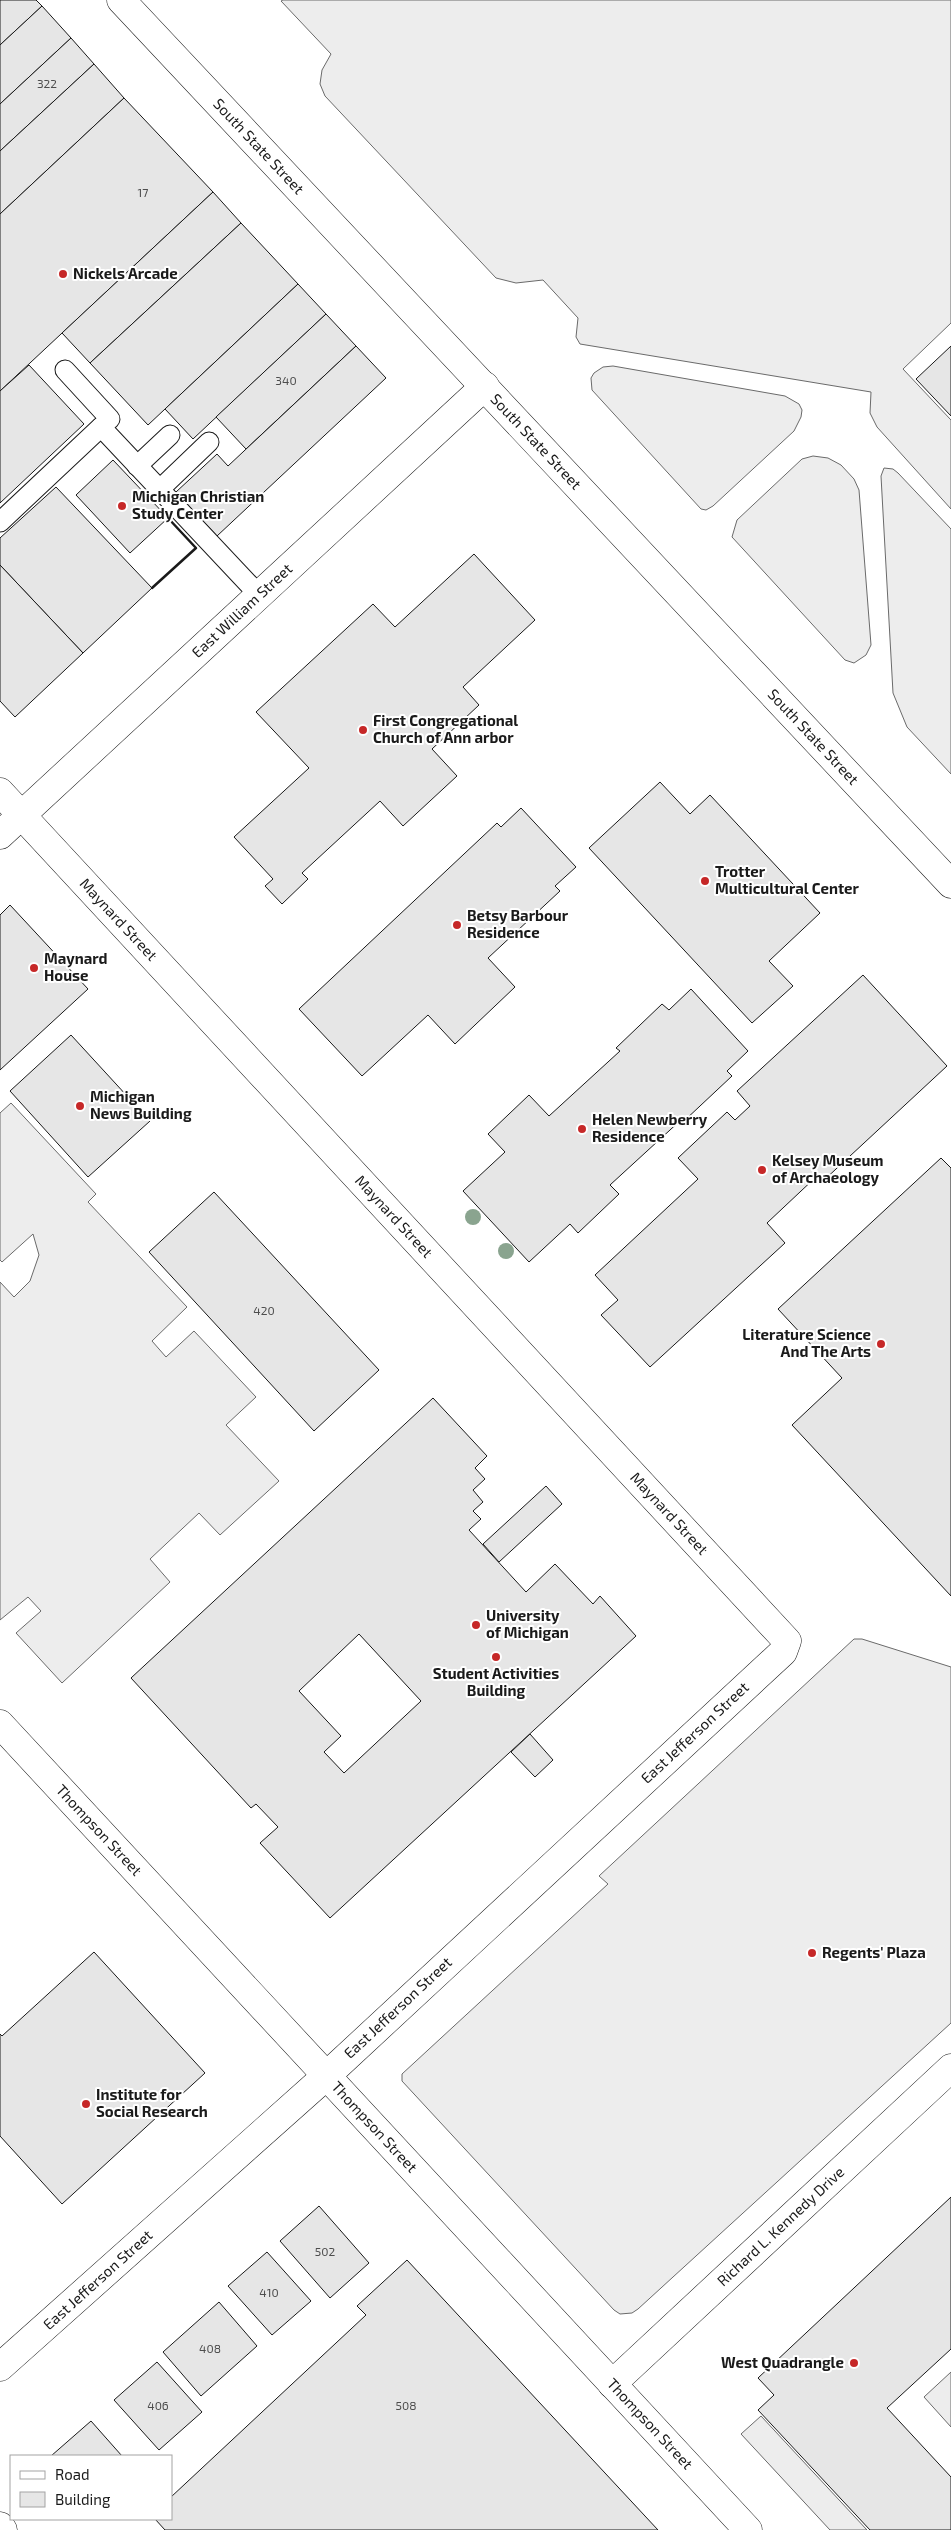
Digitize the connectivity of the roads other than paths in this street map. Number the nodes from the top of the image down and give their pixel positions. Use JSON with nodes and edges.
{"nodes":[{"id":1,"x":121,"y":0,"type":"edge"},
{"id":2,"x":65,"y":370,"type":"dead end"},
{"id":3,"x":485,"y":386,"type":"junction"},
{"id":4,"x":101,"y":427,"type":"junction"},
{"id":5,"x":170,"y":434,"type":"dead end"},
{"id":6,"x":209,"y":442,"type":"dead end"},
{"id":7,"x":137,"y":466,"type":"junction"},
{"id":8,"x":159,"y":490,"type":"junction"},
{"id":9,"x":0,"y":522,"type":"edge"},
{"id":10,"x":260,"y":595,"type":"junction"},
{"id":11,"x":0,"y":792,"type":"edge"},
{"id":12,"x":22,"y":815,"type":"junction"},
{"id":13,"x":0,"y":835,"type":"edge"},
{"id":14,"x":951,"y":884,"type":"edge"},
{"id":15,"x":787,"y":1641,"type":"joint"},
{"id":16,"x":0,"y":1724,"type":"edge"},
{"id":17,"x":951,"y":2068,"type":"edge"},
{"id":18,"x":325,"y":2077,"type":"junction"},
{"id":19,"x":0,"y":2367,"type":"edge"},
{"id":20,"x":612,"y":2384,"type":"junction"},
{"id":21,"x":0,"y":2526,"type":"edge"},
{"id":22,"x":3,"y":2530,"type":"edge"},
{"id":23,"x":748,"y":2530,"type":"edge"}],
"edges":[{"from":1,"to":3,"type":"street","name":"South State Street"},
{"from":2,"to":4,"type":"lane"},
{"from":3,"to":10,"type":"street","name":"East William Street"},
{"from":3,"to":14,"type":"street","name":"South State Street"},
{"from":4,"to":7,"type":"lane"},
{"from":4,"to":9,"type":"lane"},
{"from":5,"to":7,"type":"lane"},
{"from":6,"to":8,"type":"lane"},
{"from":7,"to":8,"type":"lane"},
{"from":8,"to":10,"type":"lane"},
{"from":10,"to":12,"type":"street","name":"East William Street"},
{"from":11,"to":12,"type":"street","name":"Maynard Street"},
{"from":12,"to":13,"type":"street","name":"East William Street"},
{"from":12,"to":15,"type":"street","name":"Maynard Street"},
{"from":15,"to":18,"type":"street","name":"East Jefferson Street"},
{"from":16,"to":18,"type":"street","name":"Thompson Street"},
{"from":17,"to":20,"type":"street","name":"Richard L. Kennedy Drive"},
{"from":18,"to":19,"type":"street","name":"East Jefferson Street"},
{"from":18,"to":20,"type":"street","name":"Thompson Street"},
{"from":20,"to":23,"type":"street","name":"Thompson Street"},
{"from":21,"to":22,"type":"street"}]}
